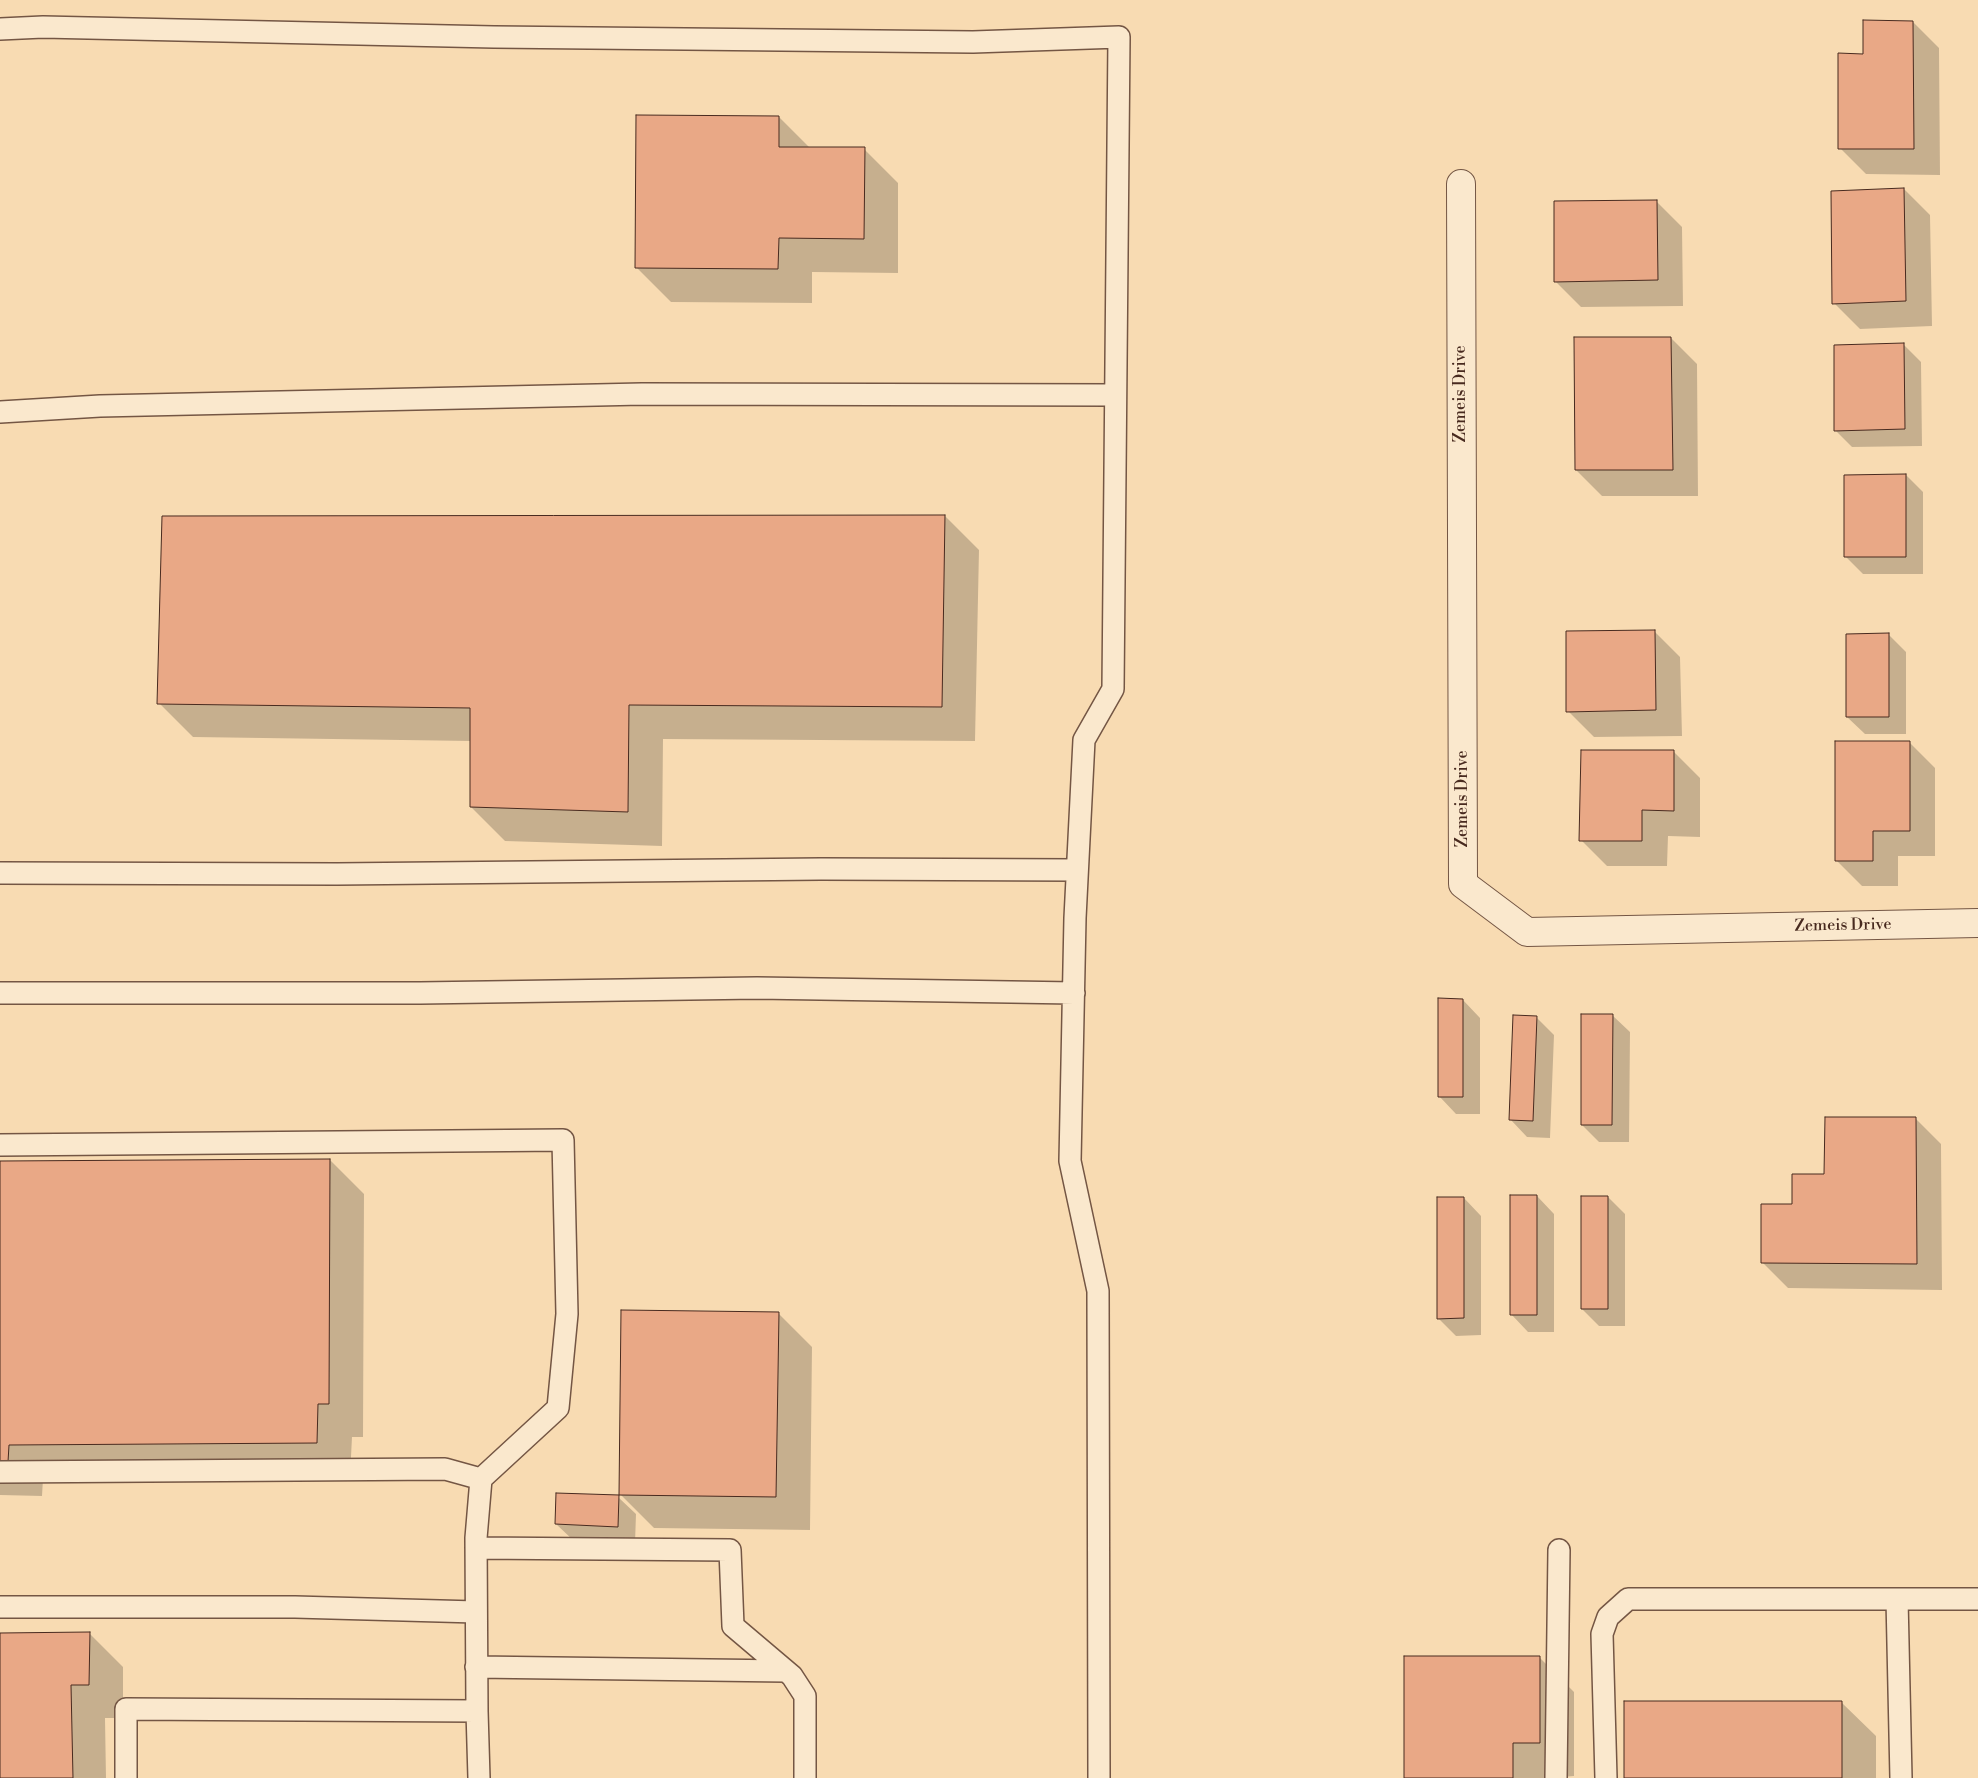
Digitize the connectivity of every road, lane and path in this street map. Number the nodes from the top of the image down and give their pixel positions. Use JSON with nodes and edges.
{"nodes":[{"id":1,"x":0,"y":29,"type":"edge"},
{"id":2,"x":1461,"y":184,"type":"dead end"},
{"id":3,"x":1115,"y":395,"type":"junction"},
{"id":4,"x":0,"y":412,"type":"edge"},
{"id":5,"x":1077,"y":870,"type":"junction"},
{"id":6,"x":0,"y":873,"type":"edge"},
{"id":7,"x":1978,"y":923,"type":"edge"},
{"id":8,"x":0,"y":993,"type":"edge"},
{"id":9,"x":1074,"y":993,"type":"junction"},
{"id":10,"x":0,"y":1145,"type":"edge"},
{"id":11,"x":0,"y":1472,"type":"edge"},
{"id":12,"x":481,"y":1480,"type":"junction"},
{"id":13,"x":476,"y":1548,"type":"junction"},
{"id":14,"x":1559,"y":1550,"type":"dead end"},
{"id":15,"x":1897,"y":1599,"type":"junction"},
{"id":16,"x":1978,"y":1599,"type":"edge"},
{"id":17,"x":0,"y":1607,"type":"edge"},
{"id":18,"x":476,"y":1612,"type":"junction"},
{"id":19,"x":476,"y":1667,"type":"junction"},
{"id":20,"x":786,"y":1671,"type":"junction"},
{"id":21,"x":477,"y":1712,"type":"junction"},
{"id":22,"x":126,"y":1778,"type":"edge"},
{"id":23,"x":479,"y":1778,"type":"edge"},
{"id":24,"x":805,"y":1778,"type":"edge"},
{"id":25,"x":1099,"y":1778,"type":"edge"},
{"id":26,"x":1556,"y":1778,"type":"edge"},
{"id":27,"x":1606,"y":1778,"type":"edge"},
{"id":28,"x":1901,"y":1778,"type":"edge"}],
"edges":[{"from":1,"to":3,"type":"lane"},
{"from":2,"to":7,"type":"street","name":"Zemeis Drive"},
{"from":3,"to":4,"type":"lane"},
{"from":3,"to":5,"type":"lane"},
{"from":5,"to":6,"type":"lane"},
{"from":5,"to":9,"type":"lane"},
{"from":8,"to":9,"type":"lane"},
{"from":9,"to":25,"type":"lane"},
{"from":10,"to":12,"type":"lane"},
{"from":11,"to":12,"type":"lane"},
{"from":12,"to":13,"type":"lane"},
{"from":13,"to":18,"type":"lane"},
{"from":13,"to":20,"type":"lane"},
{"from":14,"to":26,"type":"lane"},
{"from":15,"to":16,"type":"lane"},
{"from":15,"to":27,"type":"lane"},
{"from":15,"to":28,"type":"lane"},
{"from":17,"to":18,"type":"lane"},
{"from":18,"to":19,"type":"lane"},
{"from":19,"to":20,"type":"lane"},
{"from":19,"to":21,"type":"lane"},
{"from":20,"to":24,"type":"lane"},
{"from":21,"to":22,"type":"lane"},
{"from":21,"to":23,"type":"lane"}]}
